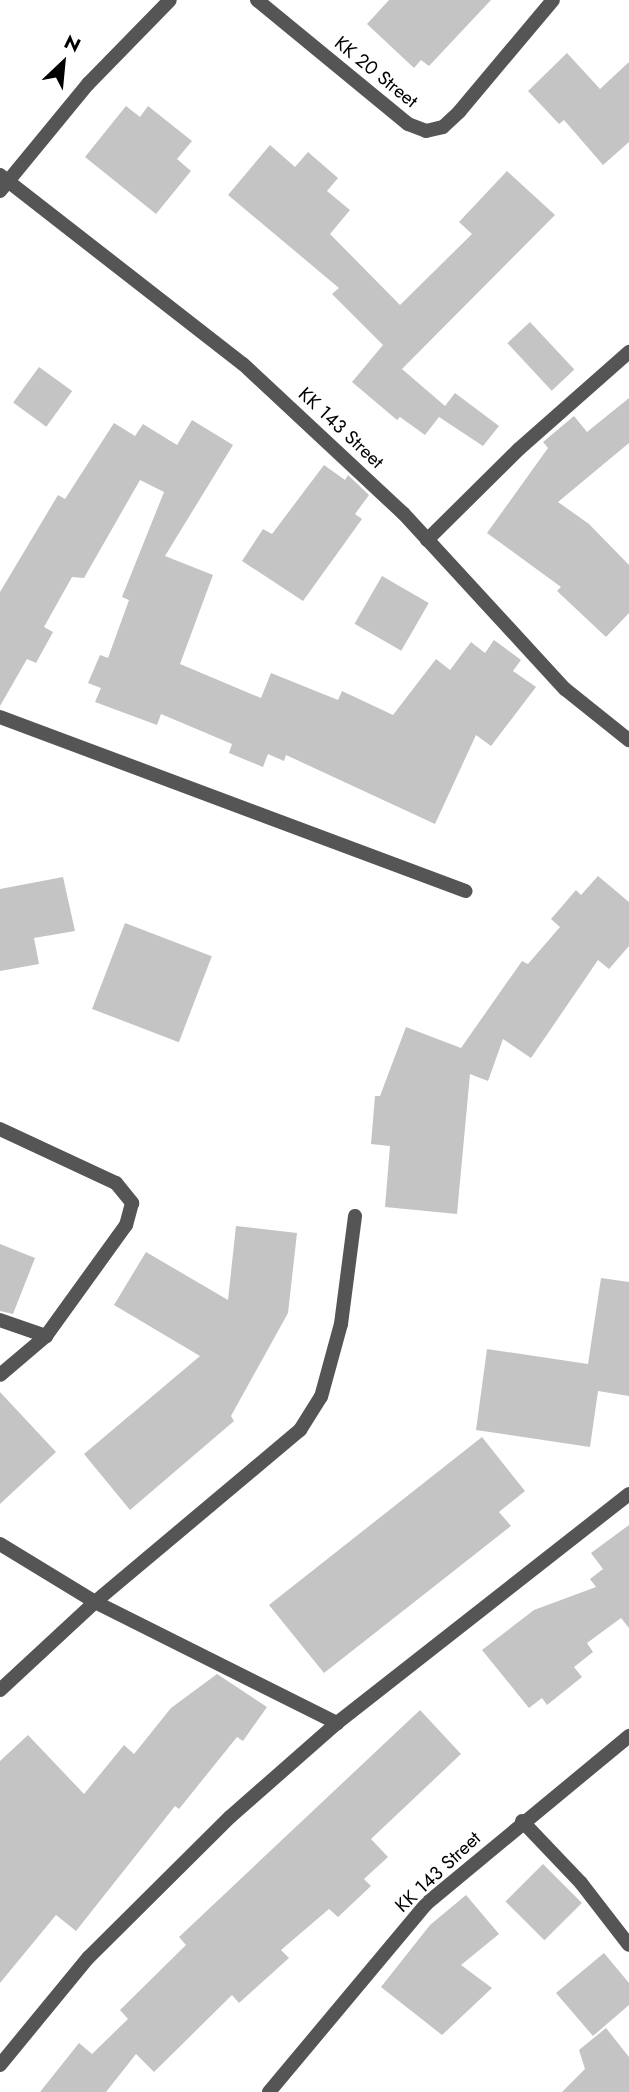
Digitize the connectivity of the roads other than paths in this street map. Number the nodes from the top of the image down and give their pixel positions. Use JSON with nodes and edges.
{"nodes":[{"id":1,"x":170,"y":0,"type":"edge"},
{"id":2,"x":257,"y":0,"type":"edge"},
{"id":3,"x":554,"y":0,"type":"edge"},
{"id":4,"x":2,"y":183,"type":"edge"},
{"id":5,"x":629,"y":352,"type":"edge"},
{"id":6,"x":427,"y":540,"type":"junction"},
{"id":7,"x":0,"y":717,"type":"edge"},
{"id":8,"x":629,"y":740,"type":"edge"},
{"id":9,"x":466,"y":891,"type":"dead end"},
{"id":10,"x":0,"y":1129,"type":"edge"},
{"id":11,"x":355,"y":1216,"type":"dead end"},
{"id":12,"x":0,"y":1320,"type":"edge"},
{"id":13,"x":46,"y":1336,"type":"junction"},
{"id":14,"x":0,"y":1375,"type":"edge"},
{"id":15,"x":629,"y":1494,"type":"edge"},
{"id":16,"x":0,"y":1544,"type":"edge"},
{"id":17,"x":94,"y":1602,"type":"junction"},
{"id":18,"x":0,"y":1690,"type":"edge"},
{"id":19,"x":337,"y":1723,"type":"junction"},
{"id":20,"x":629,"y":1736,"type":"edge"},
{"id":21,"x":523,"y":1821,"type":"junction"},
{"id":22,"x":629,"y":1945,"type":"edge"},
{"id":23,"x":0,"y":2065,"type":"edge"},
{"id":24,"x":270,"y":2092,"type":"edge"}],
"edges":[{"from":1,"to":4,"type":"street"},
{"from":2,"to":3,"type":"street","name":"KK 20 Street"},
{"from":4,"to":6,"type":"street","name":"KK 143 Street"},
{"from":5,"to":6,"type":"street"},
{"from":6,"to":8,"type":"street","name":"KK 143 Street"},
{"from":7,"to":9,"type":"street"},
{"from":10,"to":13,"type":"street"},
{"from":11,"to":17,"type":"street"},
{"from":12,"to":13,"type":"street"},
{"from":13,"to":14,"type":"street"},
{"from":15,"to":19,"type":"street"},
{"from":16,"to":17,"type":"street"},
{"from":17,"to":18,"type":"street"},
{"from":17,"to":19,"type":"street"},
{"from":19,"to":23,"type":"street"},
{"from":20,"to":21,"type":"street","name":"KK 143 Street"},
{"from":21,"to":22,"type":"street"},
{"from":21,"to":24,"type":"street","name":"KK 143 Street"}]}
